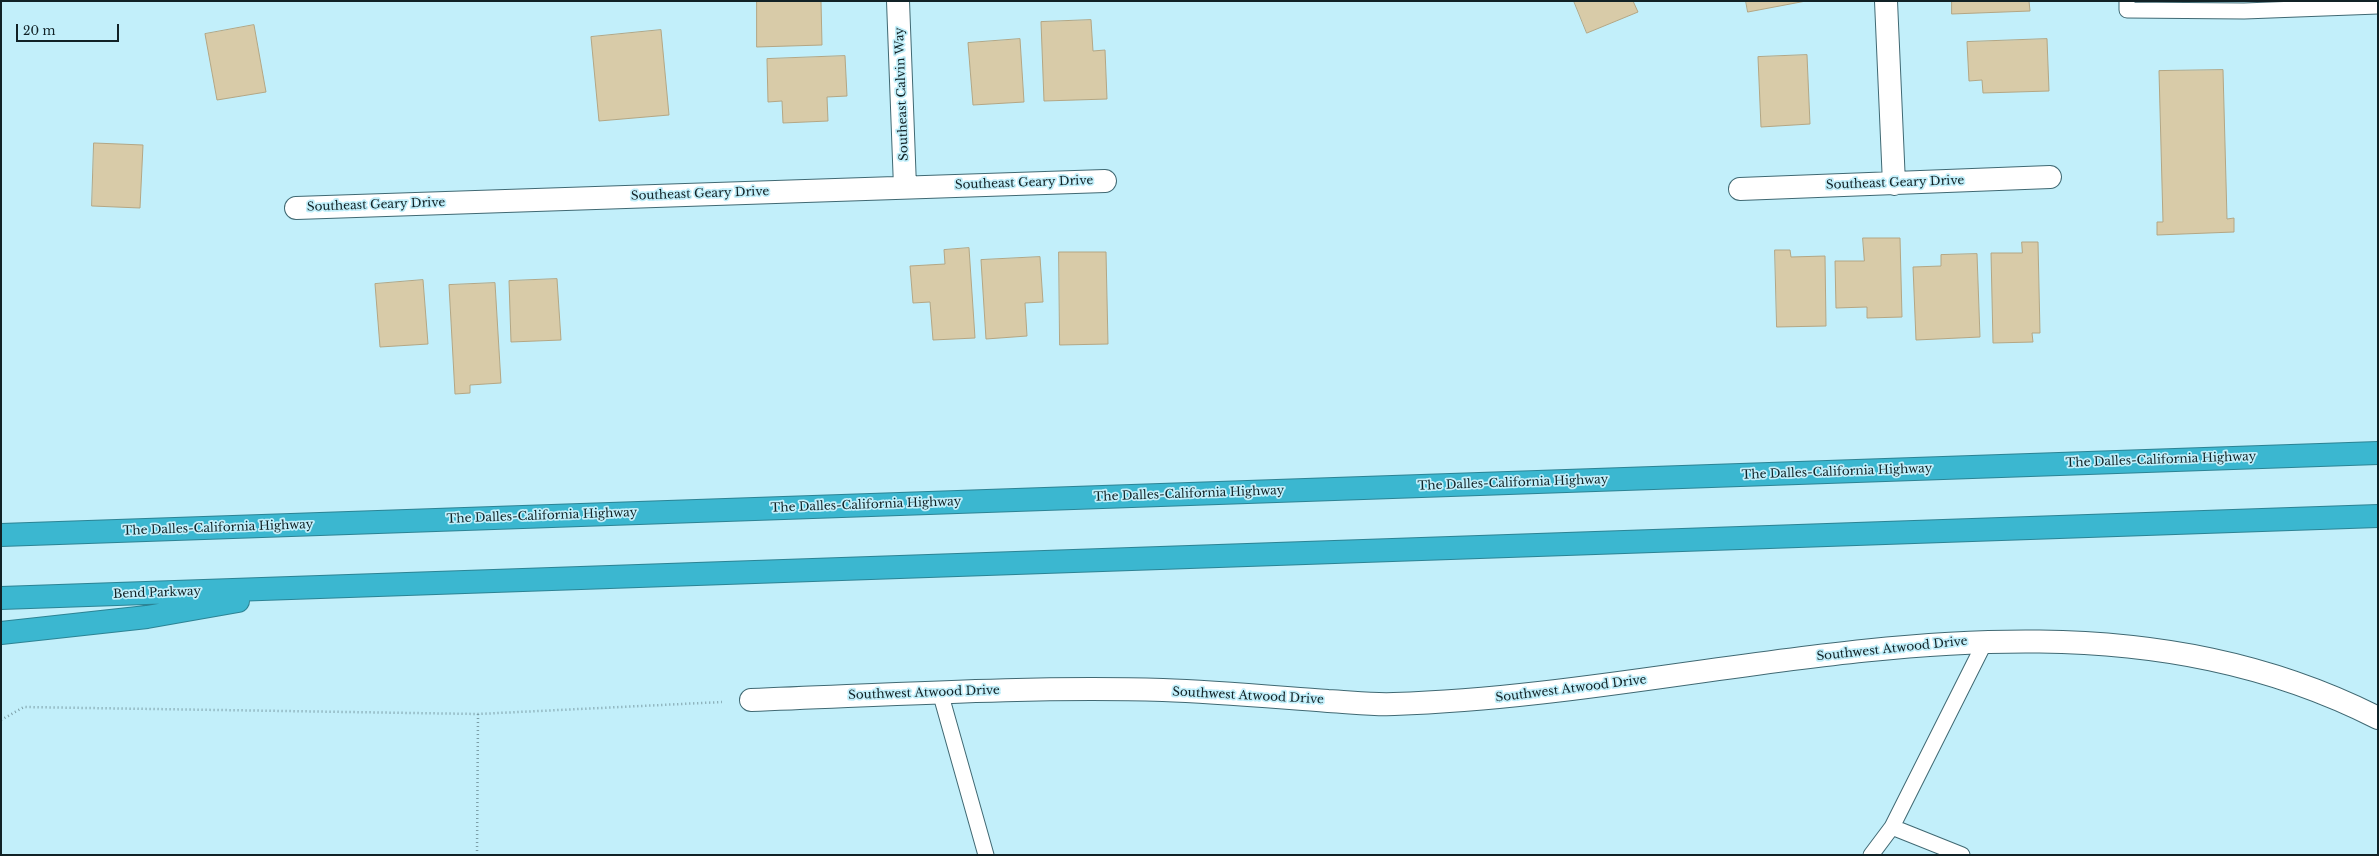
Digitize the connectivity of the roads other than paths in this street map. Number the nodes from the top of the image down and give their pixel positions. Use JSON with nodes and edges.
{"nodes":[{"id":1,"x":898,"y":1,"type":"edge"},
{"id":2,"x":1886,"y":1,"type":"edge"},
{"id":3,"x":2127,"y":1,"type":"edge"},
{"id":4,"x":2378,"y":6,"type":"edge"},
{"id":5,"x":2050,"y":177,"type":"dead end"},
{"id":6,"x":1105,"y":181,"type":"dead end"},
{"id":7,"x":1894,"y":184,"type":"junction"},
{"id":8,"x":905,"y":187,"type":"junction"},
{"id":9,"x":1740,"y":189,"type":"dead end"},
{"id":10,"x":296,"y":208,"type":"dead end"},
{"id":11,"x":2378,"y":453,"type":"edge"},
{"id":12,"x":2378,"y":516,"type":"edge"},
{"id":13,"x":1,"y":535,"type":"edge"},
{"id":14,"x":314,"y":588,"type":"junction"},
{"id":15,"x":1,"y":598,"type":"edge"},
{"id":16,"x":1,"y":632,"type":"edge"},
{"id":17,"x":1986,"y":640,"type":"junction"},
{"id":18,"x":940,"y":692,"type":"junction"},
{"id":19,"x":751,"y":700,"type":"road end"},
{"id":20,"x":2378,"y":718,"type":"edge"},
{"id":21,"x":1892,"y":827,"type":"junction"},
{"id":22,"x":986,"y":855,"type":"edge"},
{"id":23,"x":1871,"y":855,"type":"edge"},
{"id":24,"x":1962,"y":855,"type":"edge"}],
"edges":[{"from":1,"to":8,"type":"street","name":"Southeast Calvin Way"},
{"from":2,"to":7,"type":"street"},
{"from":3,"to":4,"type":"lane"},
{"from":5,"to":7,"type":"street","name":"Southeast Geary Drive"},
{"from":6,"to":8,"type":"street","name":"Southeast Geary Drive"},
{"from":7,"to":9,"type":"street","name":"Southeast Geary Drive"},
{"from":8,"to":10,"type":"street","name":"Southeast Geary Drive"},
{"from":11,"to":13,"type":"highway","name":"The Dalles-California Highway"},
{"from":12,"to":14,"type":"highway"},
{"from":14,"to":15,"type":"highway","name":"Bend Parkway"},
{"from":14,"to":16,"type":"highway"},
{"from":17,"to":18,"type":"street","name":"Southwest Atwood Drive"},
{"from":17,"to":20,"type":"street","name":"Southwest Atwood Drive"},
{"from":17,"to":21,"type":"lane"},
{"from":18,"to":19,"type":"street","name":"Southwest Atwood Drive"},
{"from":18,"to":22,"type":"lane"},
{"from":21,"to":23,"type":"lane"},
{"from":21,"to":24,"type":"lane"}]}
